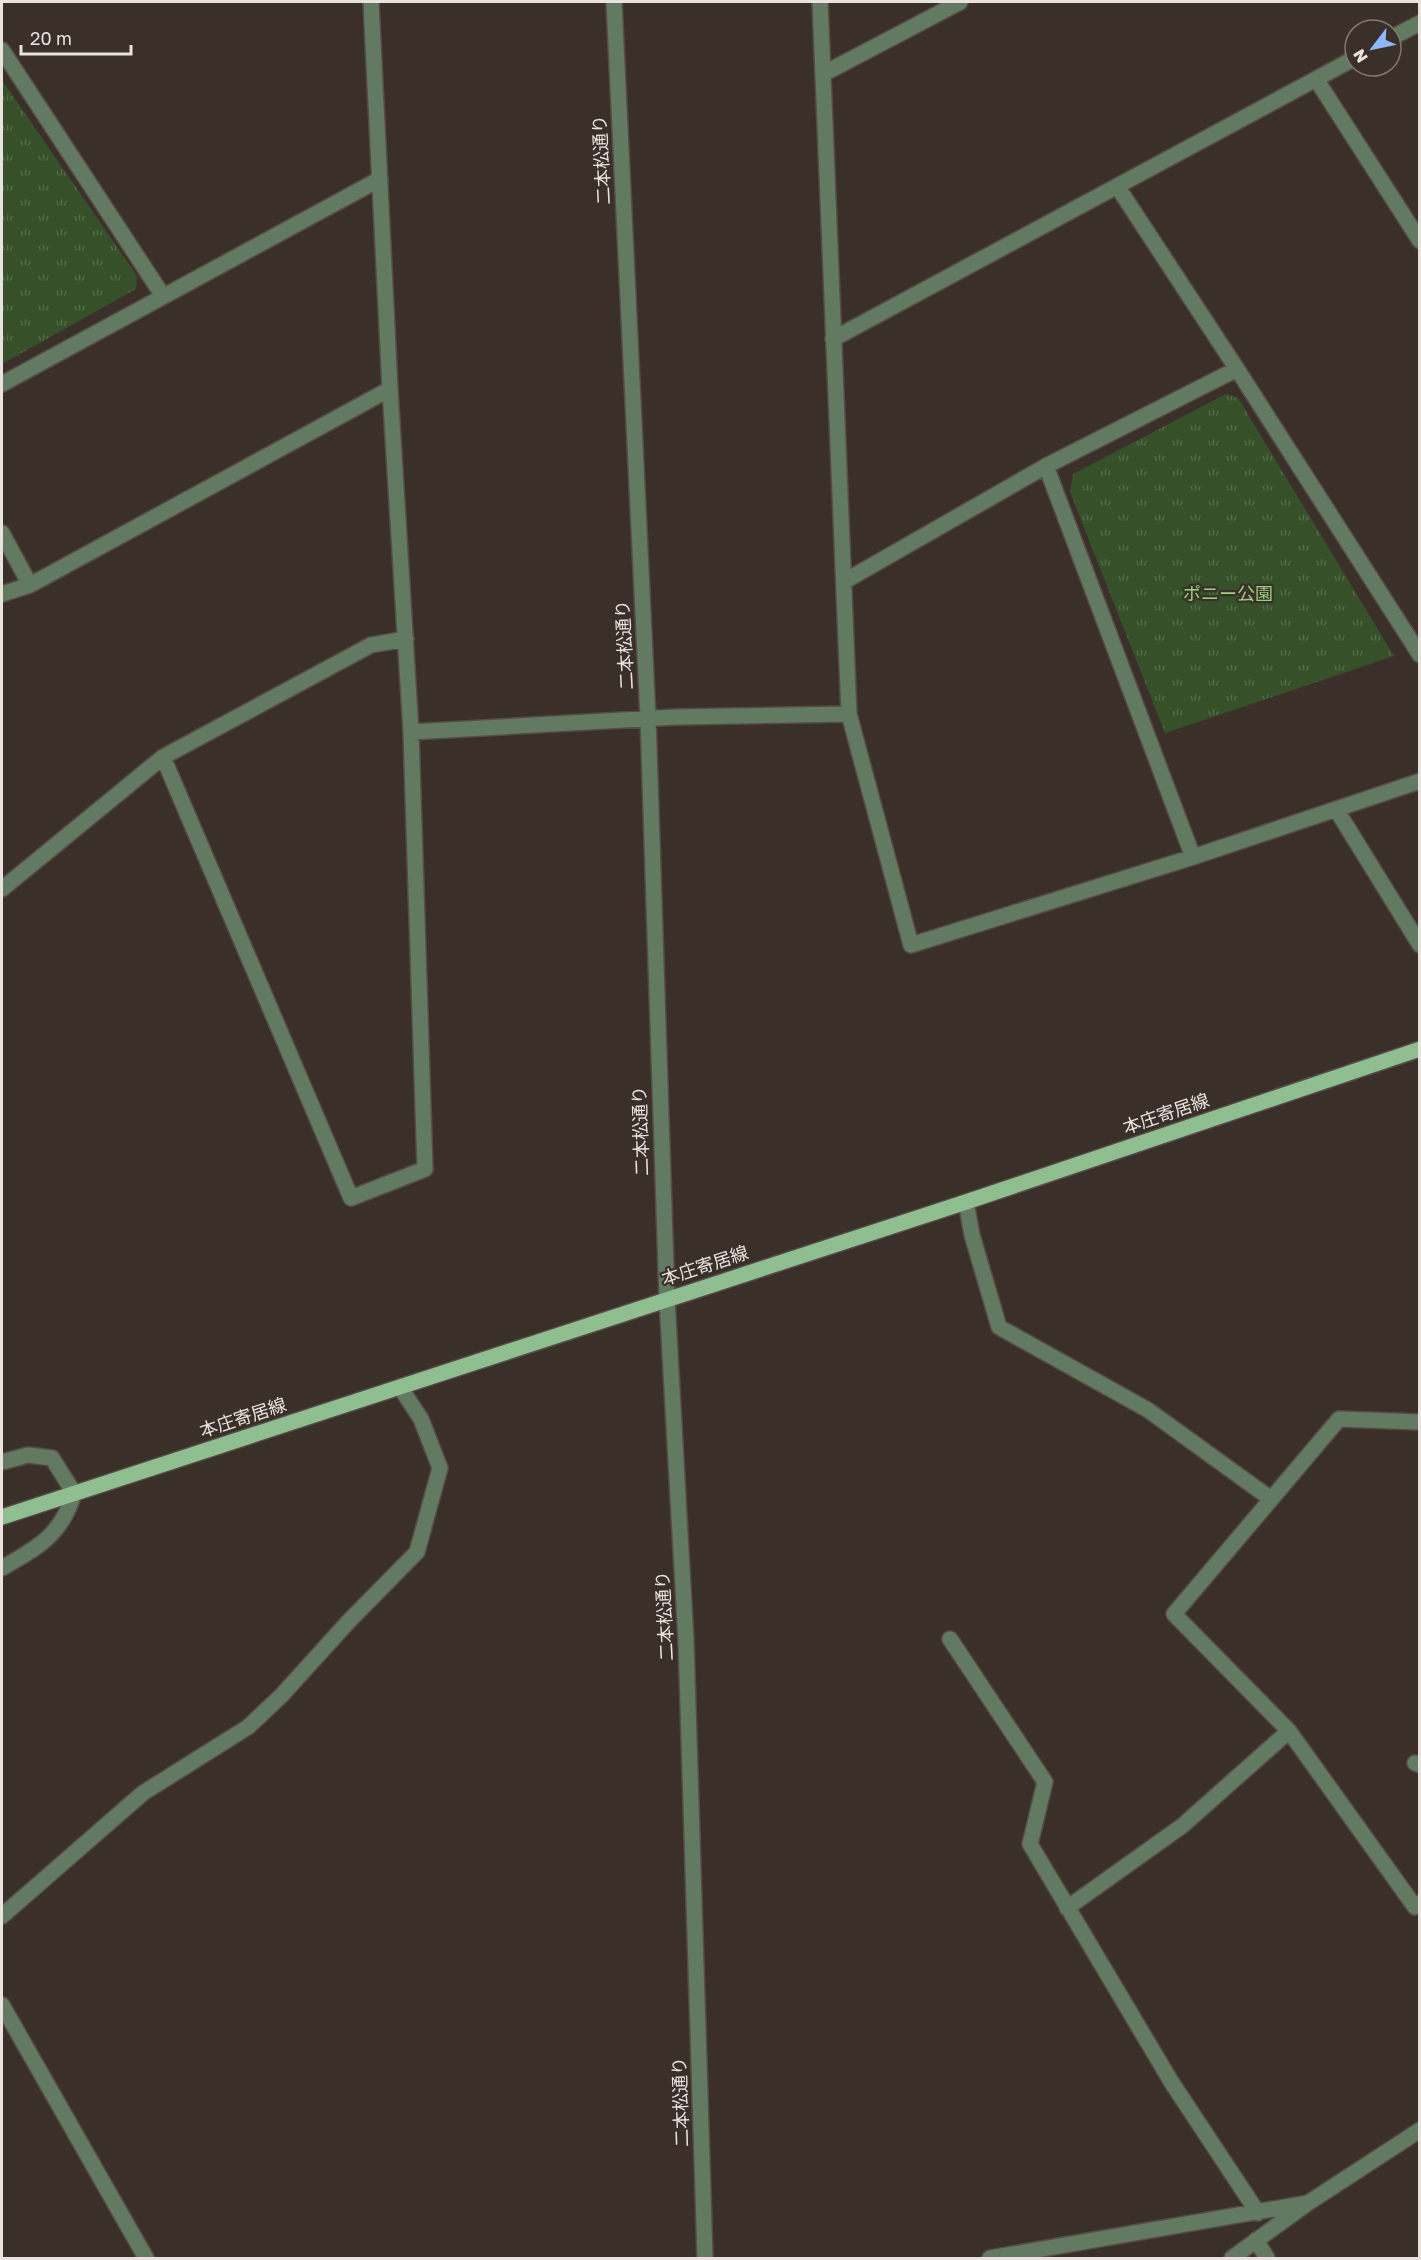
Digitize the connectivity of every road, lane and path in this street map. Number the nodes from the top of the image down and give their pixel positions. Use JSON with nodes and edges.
{"nodes":[{"id":1,"x":371,"y":2,"type":"edge"},
{"id":2,"x":614,"y":2,"type":"edge"},
{"id":3,"x":820,"y":2,"type":"edge"},
{"id":4,"x":960,"y":2,"type":"edge"},
{"id":5,"x":1419,"y":23,"type":"edge"},
{"id":6,"x":1403,"y":32,"type":"edge"},
{"id":7,"x":2,"y":50,"type":"edge"},
{"id":8,"x":1343,"y":64,"type":"edge"},
{"id":9,"x":823,"y":74,"type":"junction"},
{"id":10,"x":1316,"y":79,"type":"junction"},
{"id":11,"x":380,"y":179,"type":"junction"},
{"id":12,"x":1117,"y":186,"type":"junction"},
{"id":13,"x":1419,"y":241,"type":"edge"},
{"id":14,"x":163,"y":296,"type":"junction"},
{"id":15,"x":833,"y":339,"type":"junction"},
{"id":16,"x":1238,"y":369,"type":"junction"},
{"id":17,"x":2,"y":384,"type":"edge"},
{"id":18,"x":390,"y":389,"type":"junction"},
{"id":19,"x":1046,"y":466,"type":"junction"},
{"id":20,"x":2,"y":533,"type":"edge"},
{"id":21,"x":845,"y":580,"type":"junction"},
{"id":22,"x":30,"y":585,"type":"junction"},
{"id":23,"x":2,"y":594,"type":"edge"},
{"id":24,"x":406,"y":639,"type":"junction"},
{"id":25,"x":1419,"y":655,"type":"edge"},
{"id":26,"x":849,"y":714,"type":"junction"},
{"id":27,"x":648,"y":718,"type":"junction"},
{"id":28,"x":411,"y":732,"type":"junction"},
{"id":29,"x":163,"y":757,"type":"junction"},
{"id":30,"x":1419,"y":781,"type":"edge"},
{"id":31,"x":1336,"y":809,"type":"junction"},
{"id":32,"x":1193,"y":857,"type":"junction"},
{"id":33,"x":2,"y":888,"type":"edge"},
{"id":34,"x":1419,"y":945,"type":"edge"},
{"id":35,"x":1419,"y":1050,"type":"edge"},
{"id":36,"x":966,"y":1202,"type":"junction"},
{"id":37,"x":667,"y":1299,"type":"junction"},
{"id":38,"x":400,"y":1387,"type":"junction"},
{"id":39,"x":1419,"y":1422,"type":"edge"},
{"id":40,"x":2,"y":1462,"type":"edge"},
{"id":41,"x":74,"y":1493,"type":"junction"},
{"id":42,"x":1271,"y":1499,"type":"junction"},
{"id":43,"x":2,"y":1517,"type":"edge"},
{"id":44,"x":2,"y":1568,"type":"edge"},
{"id":45,"x":950,"y":1639,"type":"dead end"},
{"id":46,"x":1288,"y":1731,"type":"junction"},
{"id":47,"x":1419,"y":1903,"type":"edge"},
{"id":48,"x":1067,"y":1908,"type":"junction"},
{"id":49,"x":2,"y":1916,"type":"edge"},
{"id":50,"x":2,"y":2005,"type":"edge"},
{"id":51,"x":1419,"y":2130,"type":"edge"},
{"id":52,"x":1308,"y":2204,"type":"junction"},
{"id":53,"x":1258,"y":2213,"type":"junction"},
{"id":54,"x":1256,"y":2240,"type":"junction"},
{"id":55,"x":146,"y":2259,"type":"edge"},
{"id":56,"x":705,"y":2259,"type":"edge"},
{"id":57,"x":990,"y":2259,"type":"edge"},
{"id":58,"x":1232,"y":2259,"type":"edge"},
{"id":59,"x":1267,"y":2259,"type":"edge"}],
"edges":[{"from":1,"to":11,"type":"street"},
{"from":2,"to":27,"type":"street","name":"二本松通り"},
{"from":3,"to":9,"type":"street"},
{"from":4,"to":9,"type":"street"},
{"from":5,"to":6,"type":"street"},
{"from":7,"to":14,"type":"street"},
{"from":8,"to":10,"type":"street"},
{"from":9,"to":15,"type":"street"},
{"from":10,"to":12,"type":"street"},
{"from":10,"to":13,"type":"street"},
{"from":11,"to":14,"type":"street"},
{"from":11,"to":18,"type":"street"},
{"from":12,"to":15,"type":"street"},
{"from":12,"to":16,"type":"street"},
{"from":14,"to":17,"type":"street"},
{"from":15,"to":21,"type":"street"},
{"from":16,"to":19,"type":"street"},
{"from":16,"to":25,"type":"street"},
{"from":18,"to":22,"type":"street"},
{"from":18,"to":24,"type":"street"},
{"from":19,"to":21,"type":"street"},
{"from":19,"to":32,"type":"street"},
{"from":20,"to":22,"type":"street"},
{"from":21,"to":26,"type":"street"},
{"from":22,"to":23,"type":"street"},
{"from":24,"to":28,"type":"street"},
{"from":24,"to":29,"type":"street"},
{"from":26,"to":27,"type":"street"},
{"from":26,"to":32,"type":"street"},
{"from":27,"to":28,"type":"street"},
{"from":27,"to":37,"type":"street","name":"二本松通り"},
{"from":28,"to":29,"type":"street"},
{"from":29,"to":33,"type":"street"},
{"from":30,"to":31,"type":"street"},
{"from":31,"to":32,"type":"street"},
{"from":31,"to":34,"type":"street"},
{"from":35,"to":36,"type":"main road","name":"本庄寄居線"},
{"from":36,"to":37,"type":"main road","name":"本庄寄居線"},
{"from":36,"to":42,"type":"street"},
{"from":37,"to":38,"type":"main road","name":"本庄寄居線"},
{"from":37,"to":56,"type":"street","name":"二本松通り"},
{"from":38,"to":41,"type":"main road","name":"本庄寄居線"},
{"from":38,"to":49,"type":"street"},
{"from":39,"to":42,"type":"street"},
{"from":40,"to":41,"type":"street"},
{"from":41,"to":43,"type":"main road","name":"本庄寄居線"},
{"from":41,"to":44,"type":"street"},
{"from":42,"to":46,"type":"street"},
{"from":45,"to":48,"type":"street"},
{"from":46,"to":47,"type":"street"},
{"from":46,"to":48,"type":"street"},
{"from":48,"to":53,"type":"street"},
{"from":50,"to":55,"type":"street"},
{"from":51,"to":52,"type":"street"},
{"from":52,"to":53,"type":"street"},
{"from":52,"to":54,"type":"street"},
{"from":53,"to":57,"type":"street"},
{"from":54,"to":58,"type":"street"},
{"from":54,"to":59,"type":"street"}]}
